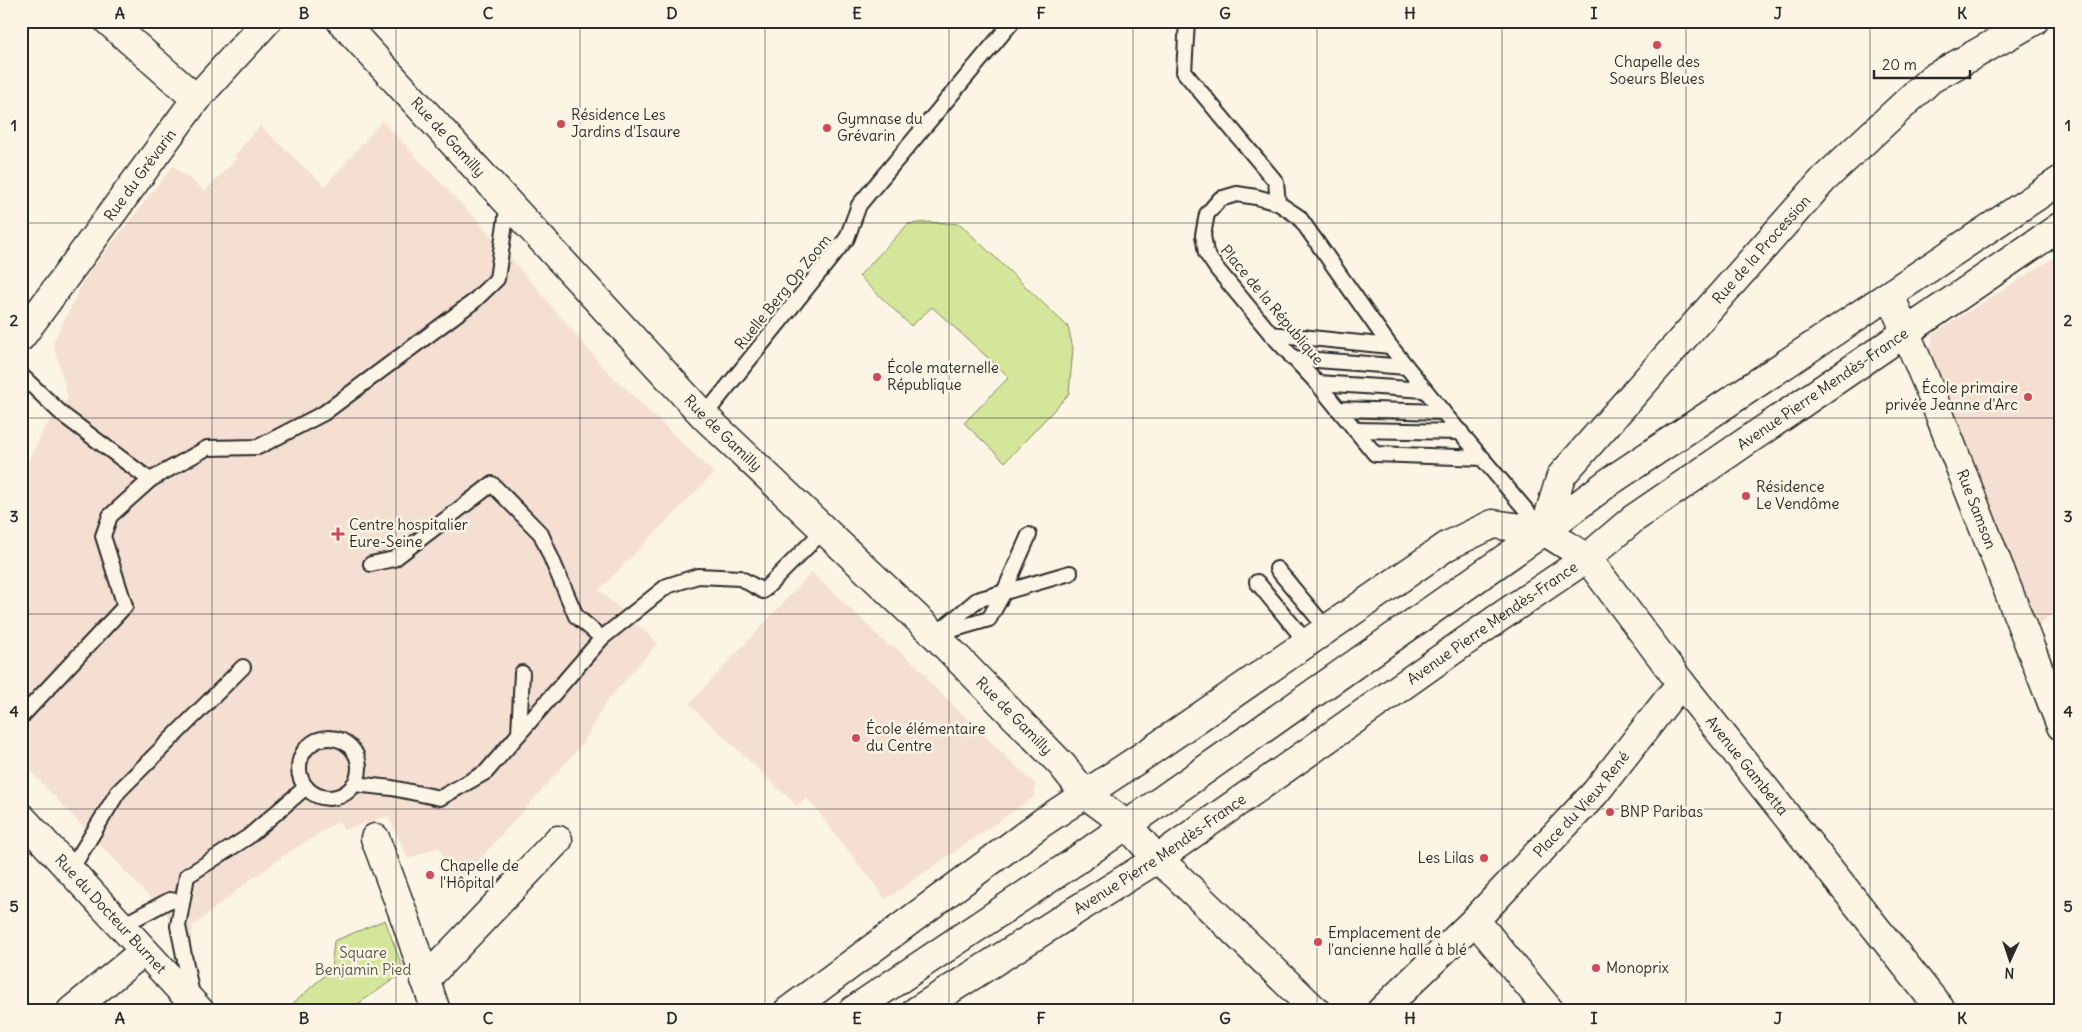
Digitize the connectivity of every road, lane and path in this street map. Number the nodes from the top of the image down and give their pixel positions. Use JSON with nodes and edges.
{"nodes":[{"id":1,"x":108,"y":21,"type":"edge"},
{"id":2,"x":267,"y":21,"type":"edge"},
{"id":3,"x":341,"y":21,"type":"edge"},
{"id":4,"x":1013,"y":21,"type":"edge"},
{"id":5,"x":1187,"y":21,"type":"edge"},
{"id":6,"x":2034,"y":21,"type":"edge"},
{"id":7,"x":196,"y":99,"type":"junction"},
{"id":8,"x":2061,"y":180,"type":"edge"},
{"id":9,"x":508,"y":203,"type":"junction"},
{"id":10,"x":1278,"y":203,"type":"junction"},
{"id":11,"x":2061,"y":226,"type":"edge"},
{"id":12,"x":1890,"y":295,"type":"junction"},
{"id":13,"x":1906,"y":331,"type":"junction"},
{"id":14,"x":1271,"y":334,"type":"junction"},
{"id":15,"x":21,"y":336,"type":"edge"},
{"id":16,"x":1390,"y":346,"type":"junction"},
{"id":17,"x":1292,"y":358,"type":"junction"},
{"id":18,"x":1406,"y":367,"type":"junction"},
{"id":19,"x":21,"y":375,"type":"edge"},
{"id":20,"x":1316,"y":383,"type":"junction"},
{"id":21,"x":1425,"y":390,"type":"junction"},
{"id":22,"x":1338,"y":409,"type":"junction"},
{"id":23,"x":1443,"y":412,"type":"junction"},
{"id":24,"x":704,"y":416,"type":"junction"},
{"id":25,"x":1355,"y":430,"type":"junction"},
{"id":26,"x":1461,"y":432,"type":"junction"},
{"id":27,"x":1483,"y":458,"type":"junction"},
{"id":28,"x":150,"y":480,"type":"junction"},
{"id":29,"x":824,"y":530,"type":"junction"},
{"id":30,"x":1544,"y":530,"type":"junction"},
{"id":31,"x":1029,"y":535,"type":"dead end"},
{"id":32,"x":1587,"y":558,"type":"junction"},
{"id":33,"x":371,"y":564,"type":"dead end"},
{"id":34,"x":1277,"y":569,"type":"dead end"},
{"id":35,"x":1070,"y":573,"type":"dead end"},
{"id":36,"x":1257,"y":582,"type":"dead end"},
{"id":37,"x":1004,"y":592,"type":"junction"},
{"id":38,"x":935,"y":634,"type":"junction"},
{"id":39,"x":1317,"y":636,"type":"junction"},
{"id":40,"x":602,"y":638,"type":"junction"},
{"id":41,"x":243,"y":668,"type":"dead end"},
{"id":42,"x":522,"y":672,"type":"dead end"},
{"id":43,"x":1681,"y":683,"type":"junction"},
{"id":44,"x":21,"y":717,"type":"edge"},
{"id":45,"x":2061,"y":726,"type":"edge"},
{"id":46,"x":519,"y":734,"type":"junction"},
{"id":47,"x":354,"y":784,"type":"junction"},
{"id":48,"x":306,"y":787,"type":"junction"},
{"id":49,"x":1085,"y":794,"type":"junction"},
{"id":50,"x":21,"y":817,"type":"edge"},
{"id":51,"x":1126,"y":825,"type":"junction"},
{"id":52,"x":375,"y":838,"type":"dead end"},
{"id":53,"x":558,"y":840,"type":"dead end"},
{"id":54,"x":1156,"y":859,"type":"junction"},
{"id":55,"x":70,"y":872,"type":"junction"},
{"id":56,"x":181,"y":902,"type":"junction"},
{"id":57,"x":1474,"y":920,"type":"junction"},
{"id":58,"x":121,"y":926,"type":"junction"},
{"id":59,"x":144,"y":951,"type":"junction"},
{"id":60,"x":425,"y":980,"type":"junction"},
{"id":61,"x":197,"y":1007,"type":"edge"},
{"id":62,"x":71,"y":1011,"type":"edge"},
{"id":63,"x":436,"y":1011,"type":"edge"},
{"id":64,"x":788,"y":1011,"type":"edge"},
{"id":65,"x":852,"y":1011,"type":"edge"},
{"id":66,"x":916,"y":1011,"type":"edge"},
{"id":67,"x":1316,"y":1011,"type":"edge"},
{"id":68,"x":1380,"y":1011,"type":"edge"},
{"id":69,"x":1550,"y":1011,"type":"edge"},
{"id":70,"x":1942,"y":1011,"type":"edge"}],
"edges":[{"from":1,"to":7,"type":"street"},
{"from":2,"to":7,"type":"street","name":"Rue du Grévarin"},
{"from":3,"to":9,"type":"street","name":"Rue de Gamilly"},
{"from":4,"to":24,"type":"lane","name":"Ruelle Berg Op Zoom"},
{"from":5,"to":10,"type":"lane"},
{"from":6,"to":30,"type":"street","name":"Rue de la Procession"},
{"from":7,"to":15,"type":"street","name":"Rue du Grévarin"},
{"from":8,"to":12,"type":"street"},
{"from":9,"to":24,"type":"street","name":"Rue de Gamilly"},
{"from":9,"to":28,"type":"lane"},
{"from":10,"to":14,"type":"lane","name":"Place de la République"},
{"from":10,"to":16,"type":"lane","name":"Place de la République"},
{"from":11,"to":13,"type":"street","name":"Avenue Pierre Mendès-France"},
{"from":12,"to":13,"type":"street","name":"Rue Samson"},
{"from":12,"to":30,"type":"street"},
{"from":13,"to":32,"type":"street","name":"Avenue Pierre Mendès-France"},
{"from":13,"to":45,"type":"street","name":"Rue Samson"},
{"from":14,"to":16,"type":"lane"},
{"from":14,"to":17,"type":"lane","name":"Place de la République"},
{"from":16,"to":18,"type":"lane","name":"Place de la République"},
{"from":17,"to":18,"type":"lane"},
{"from":17,"to":20,"type":"lane","name":"Place de la République"},
{"from":18,"to":21,"type":"lane","name":"Place de la République"},
{"from":19,"to":28,"type":"lane"},
{"from":20,"to":21,"type":"lane"},
{"from":20,"to":22,"type":"lane","name":"Place de la République"},
{"from":21,"to":23,"type":"lane","name":"Place de la République"},
{"from":22,"to":23,"type":"lane"},
{"from":22,"to":25,"type":"lane","name":"Place de la République"},
{"from":23,"to":26,"type":"lane","name":"Place de la République"},
{"from":24,"to":29,"type":"street","name":"Rue de Gamilly"},
{"from":25,"to":26,"type":"lane"},
{"from":25,"to":27,"type":"lane","name":"Place de la République"},
{"from":26,"to":27,"type":"lane","name":"Place de la République"},
{"from":27,"to":30,"type":"lane","name":"Place de la République"},
{"from":28,"to":44,"type":"lane"},
{"from":29,"to":38,"type":"street","name":"Rue de Gamilly"},
{"from":29,"to":40,"type":"lane"},
{"from":30,"to":32,"type":"street","name":"Avenue Gambetta"},
{"from":30,"to":39,"type":"street"},
{"from":30,"to":51,"type":"street"},
{"from":31,"to":37,"type":"lane"},
{"from":32,"to":43,"type":"street","name":"Avenue Gambetta"},
{"from":32,"to":54,"type":"street","name":"Avenue Pierre Mendès-France"},
{"from":33,"to":40,"type":"lane"},
{"from":34,"to":39,"type":"lane"},
{"from":35,"to":37,"type":"lane"},
{"from":36,"to":39,"type":"lane"},
{"from":37,"to":38,"type":"lane"},
{"from":37,"to":38,"type":"lane"},
{"from":38,"to":49,"type":"street","name":"Rue de Gamilly"},
{"from":39,"to":49,"type":"street"},
{"from":40,"to":46,"type":"lane"},
{"from":41,"to":55,"type":"lane"},
{"from":42,"to":46,"type":"lane"},
{"from":43,"to":57,"type":"street","name":"Place du Vieux René"},
{"from":43,"to":70,"type":"street","name":"Avenue Gambetta"},
{"from":46,"to":47,"type":"lane"},
{"from":47,"to":48,"type":"lane"},
{"from":47,"to":48,"type":"lane"},
{"from":48,"to":56,"type":"lane"},
{"from":49,"to":51,"type":"street","name":"Rue de Gamilly"},
{"from":49,"to":64,"type":"street"},
{"from":50,"to":55,"type":"street","name":"Rue du Docteur Burnet"},
{"from":51,"to":54,"type":"street","name":"Rue de Gamilly"},
{"from":51,"to":65,"type":"street"},
{"from":52,"to":60,"type":"street"},
{"from":53,"to":60,"type":"street"},
{"from":54,"to":66,"type":"street","name":"Avenue Pierre Mendès-France"},
{"from":54,"to":67,"type":"street","name":"Rue de Gamilly"},
{"from":55,"to":58,"type":"street","name":"Rue du Docteur Burnet"},
{"from":56,"to":58,"type":"lane"},
{"from":56,"to":61,"type":"lane"},
{"from":57,"to":68,"type":"street","name":"Place du Vieux René"},
{"from":57,"to":69,"type":"street"},
{"from":58,"to":59,"type":"street","name":"Rue du Docteur Burnet"},
{"from":59,"to":61,"type":"street","name":"Rue du Docteur Burnet"},
{"from":59,"to":62,"type":"street"},
{"from":60,"to":63,"type":"street"}]}
